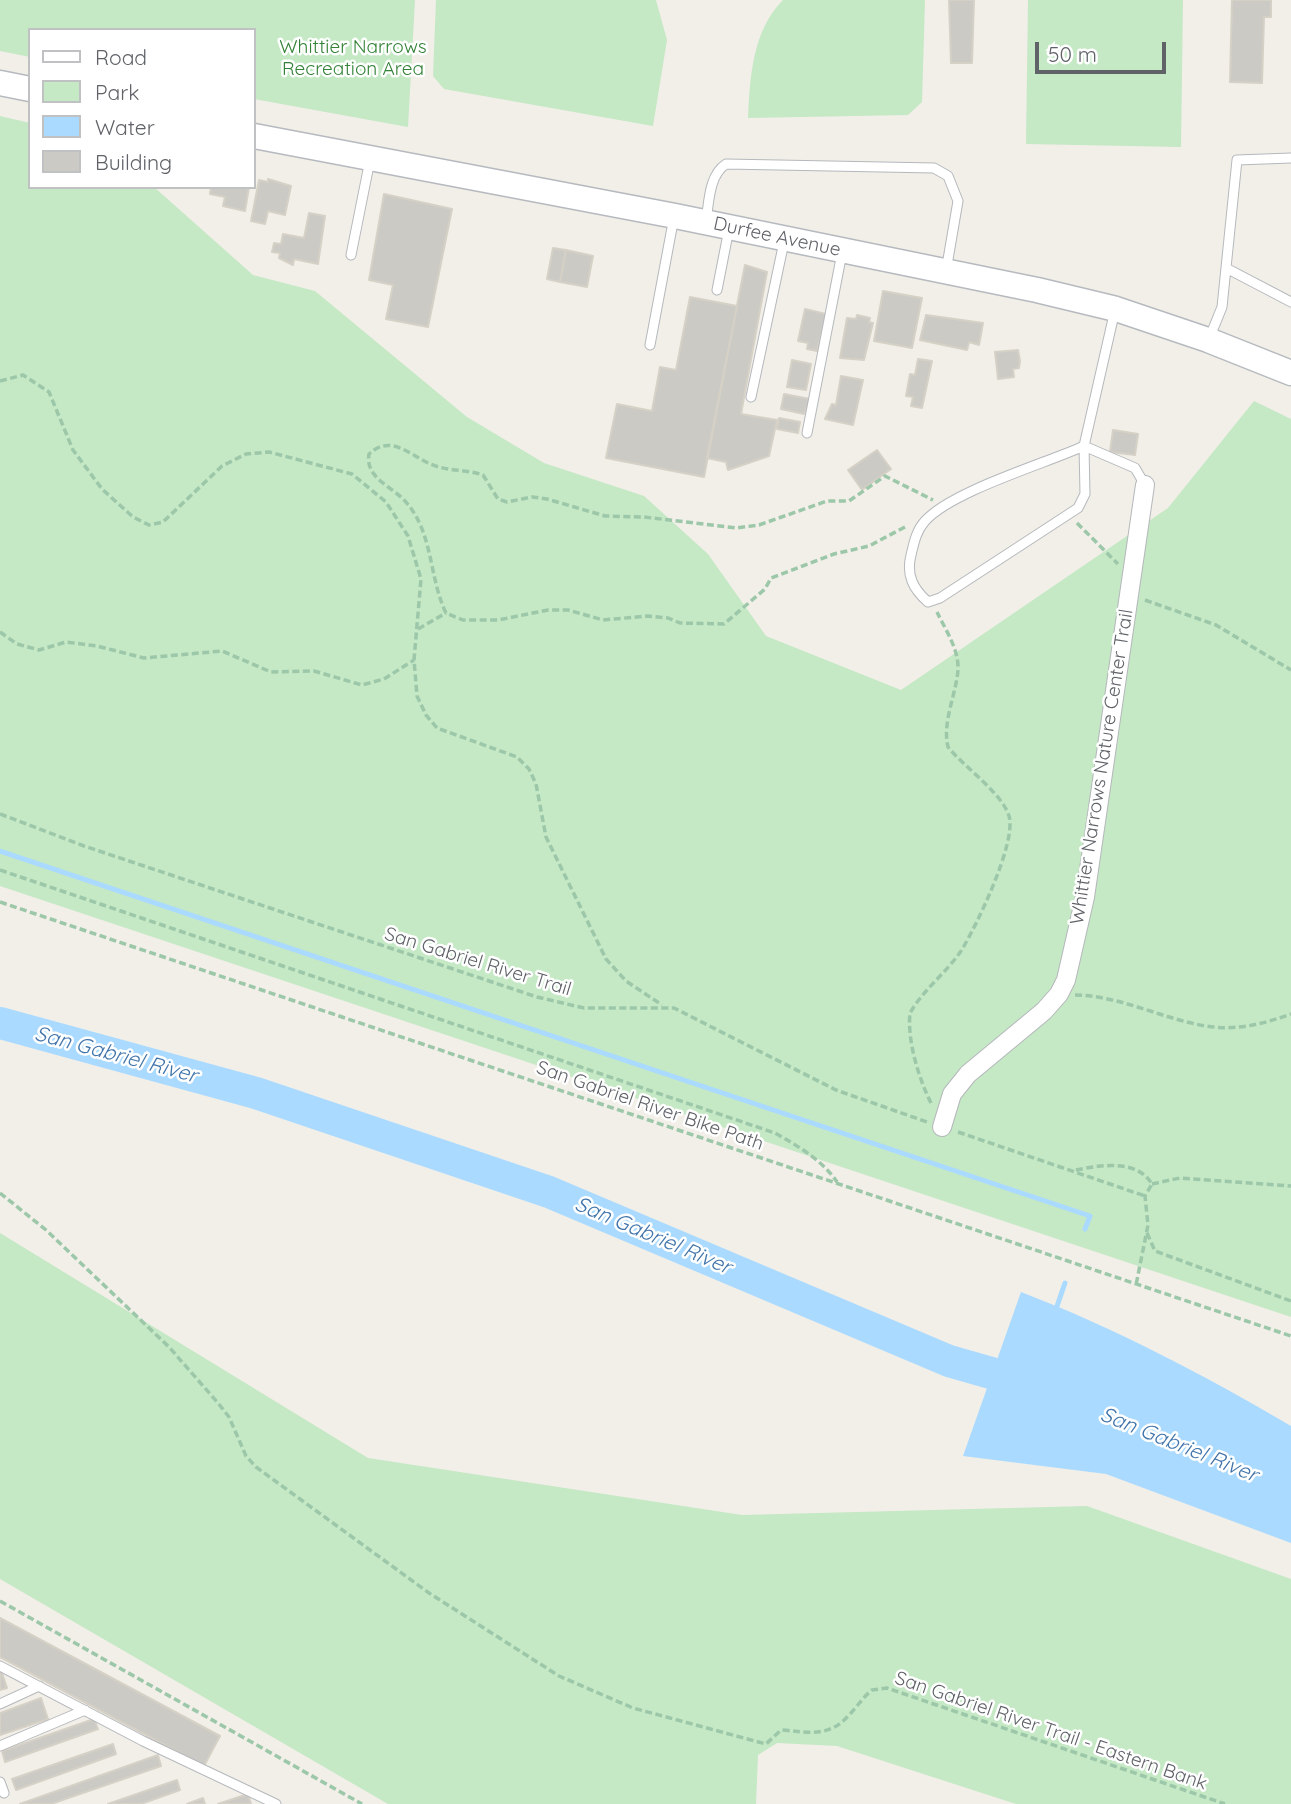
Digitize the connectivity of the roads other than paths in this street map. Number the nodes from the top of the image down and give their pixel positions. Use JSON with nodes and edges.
{"nodes":[{"id":1,"x":0,"y":83,"type":"edge"},
{"id":2,"x":28,"y":89,"type":"edge"},
{"id":3,"x":256,"y":136,"type":"edge"},
{"id":4,"x":370,"y":158,"type":"junction"},
{"id":5,"x":1291,"y":158,"type":"edge"},
{"id":6,"x":675,"y":216,"type":"junction"},
{"id":7,"x":717,"y":225,"type":"junction"},
{"id":8,"x":784,"y":240,"type":"junction"},
{"id":9,"x":843,"y":251,"type":"junction"},
{"id":10,"x":351,"y":255,"type":"dead end"},
{"id":11,"x":1226,"y":268,"type":"junction"},
{"id":12,"x":946,"y":272,"type":"junction"},
{"id":13,"x":717,"y":290,"type":"dead end"},
{"id":14,"x":1291,"y":302,"type":"edge"},
{"id":15,"x":1116,"y":309,"type":"junction"},
{"id":16,"x":1208,"y":340,"type":"junction"},
{"id":17,"x":650,"y":345,"type":"dead end"},
{"id":18,"x":1291,"y":373,"type":"edge"},
{"id":19,"x":751,"y":397,"type":"dead end"},
{"id":20,"x":807,"y":433,"type":"dead end"},
{"id":21,"x":1084,"y":446,"type":"junction"},
{"id":22,"x":1145,"y":485,"type":"joint"},
{"id":23,"x":942,"y":1127,"type":"road end"},
{"id":24,"x":0,"y":1666,"type":"edge"},
{"id":25,"x":39,"y":1686,"type":"junction"},
{"id":26,"x":0,"y":1704,"type":"edge"},
{"id":27,"x":85,"y":1710,"type":"junction"},
{"id":28,"x":0,"y":1746,"type":"edge"},
{"id":29,"x":0,"y":1782,"type":"edge"},
{"id":30,"x":4,"y":1793,"type":"dead end"},
{"id":31,"x":276,"y":1804,"type":"edge"}],
"edges":[{"from":1,"to":2,"type":"main road"},
{"from":3,"to":4,"type":"main road","name":"Durfee Avenue"},
{"from":4,"to":6,"type":"main road","name":"Durfee Avenue"},
{"from":4,"to":10,"type":"lane"},
{"from":5,"to":11,"type":"lane"},
{"from":6,"to":7,"type":"main road","name":"Durfee Avenue"},
{"from":6,"to":17,"type":"lane"},
{"from":7,"to":8,"type":"main road","name":"Durfee Avenue"},
{"from":7,"to":12,"type":"lane"},
{"from":7,"to":13,"type":"lane"},
{"from":8,"to":9,"type":"main road","name":"Durfee Avenue"},
{"from":8,"to":19,"type":"lane"},
{"from":9,"to":12,"type":"main road","name":"Durfee Avenue"},
{"from":9,"to":20,"type":"lane"},
{"from":11,"to":14,"type":"lane"},
{"from":11,"to":16,"type":"lane"},
{"from":12,"to":15,"type":"main road","name":"Durfee Avenue"},
{"from":15,"to":16,"type":"main road","name":"Durfee Avenue"},
{"from":15,"to":21,"type":"lane"},
{"from":16,"to":18,"type":"main road","name":"Durfee Avenue"},
{"from":21,"to":21,"type":"lane"},
{"from":21,"to":22,"type":"lane"},
{"from":22,"to":23,"type":"street","name":"Whittier Narrows Nature Center Trail"},
{"from":24,"to":25,"type":"lane"},
{"from":25,"to":26,"type":"lane"},
{"from":25,"to":27,"type":"lane"},
{"from":27,"to":28,"type":"lane"},
{"from":27,"to":31,"type":"lane"},
{"from":29,"to":30,"type":"lane"}]}
